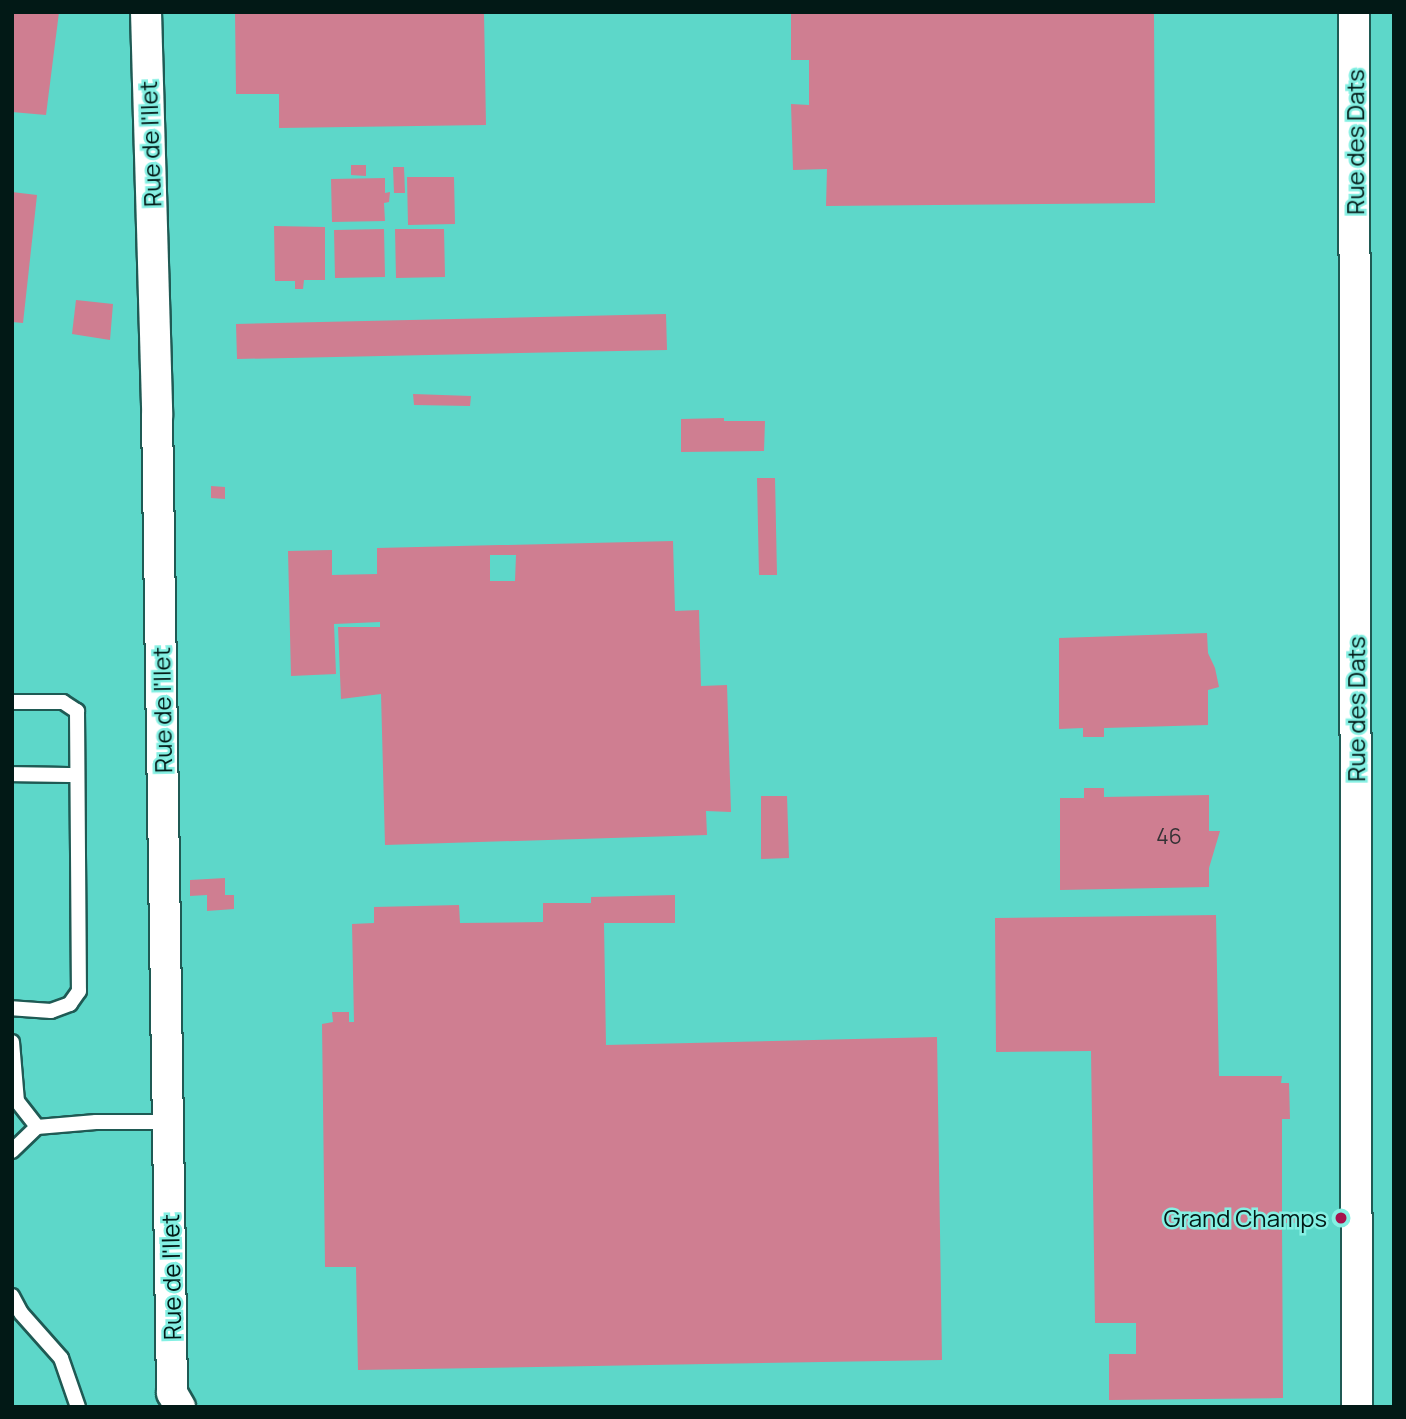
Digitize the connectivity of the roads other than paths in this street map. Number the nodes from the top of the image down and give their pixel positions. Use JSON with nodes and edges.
{"nodes":[{"id":1,"x":146,"y":12,"type":"edge"},
{"id":2,"x":1354,"y":12,"type":"edge"},
{"id":3,"x":12,"y":702,"type":"edge"},
{"id":4,"x":12,"y":774,"type":"edge"},
{"id":5,"x":78,"y":775,"type":"junction"},
{"id":6,"x":12,"y":1008,"type":"edge"},
{"id":7,"x":12,"y":1042,"type":"edge"},
{"id":8,"x":168,"y":1122,"type":"junction"},
{"id":9,"x":37,"y":1128,"type":"junction"},
{"id":10,"x":12,"y":1151,"type":"edge"},
{"id":11,"x":12,"y":1296,"type":"edge"},
{"id":12,"x":78,"y":1407,"type":"edge"},
{"id":13,"x":180,"y":1407,"type":"edge"},
{"id":14,"x":1357,"y":1407,"type":"edge"}],
"edges":[{"from":1,"to":8,"type":"street","name":"Rue de l'Ilet"},
{"from":2,"to":14,"type":"street","name":"Rue des Dats"},
{"from":3,"to":5,"type":"lane"},
{"from":4,"to":5,"type":"lane"},
{"from":5,"to":6,"type":"lane"},
{"from":7,"to":9,"type":"lane"},
{"from":8,"to":9,"type":"lane"},
{"from":8,"to":13,"type":"street","name":"Rue de l'Ilet"},
{"from":9,"to":10,"type":"lane"},
{"from":11,"to":12,"type":"lane"}]}
